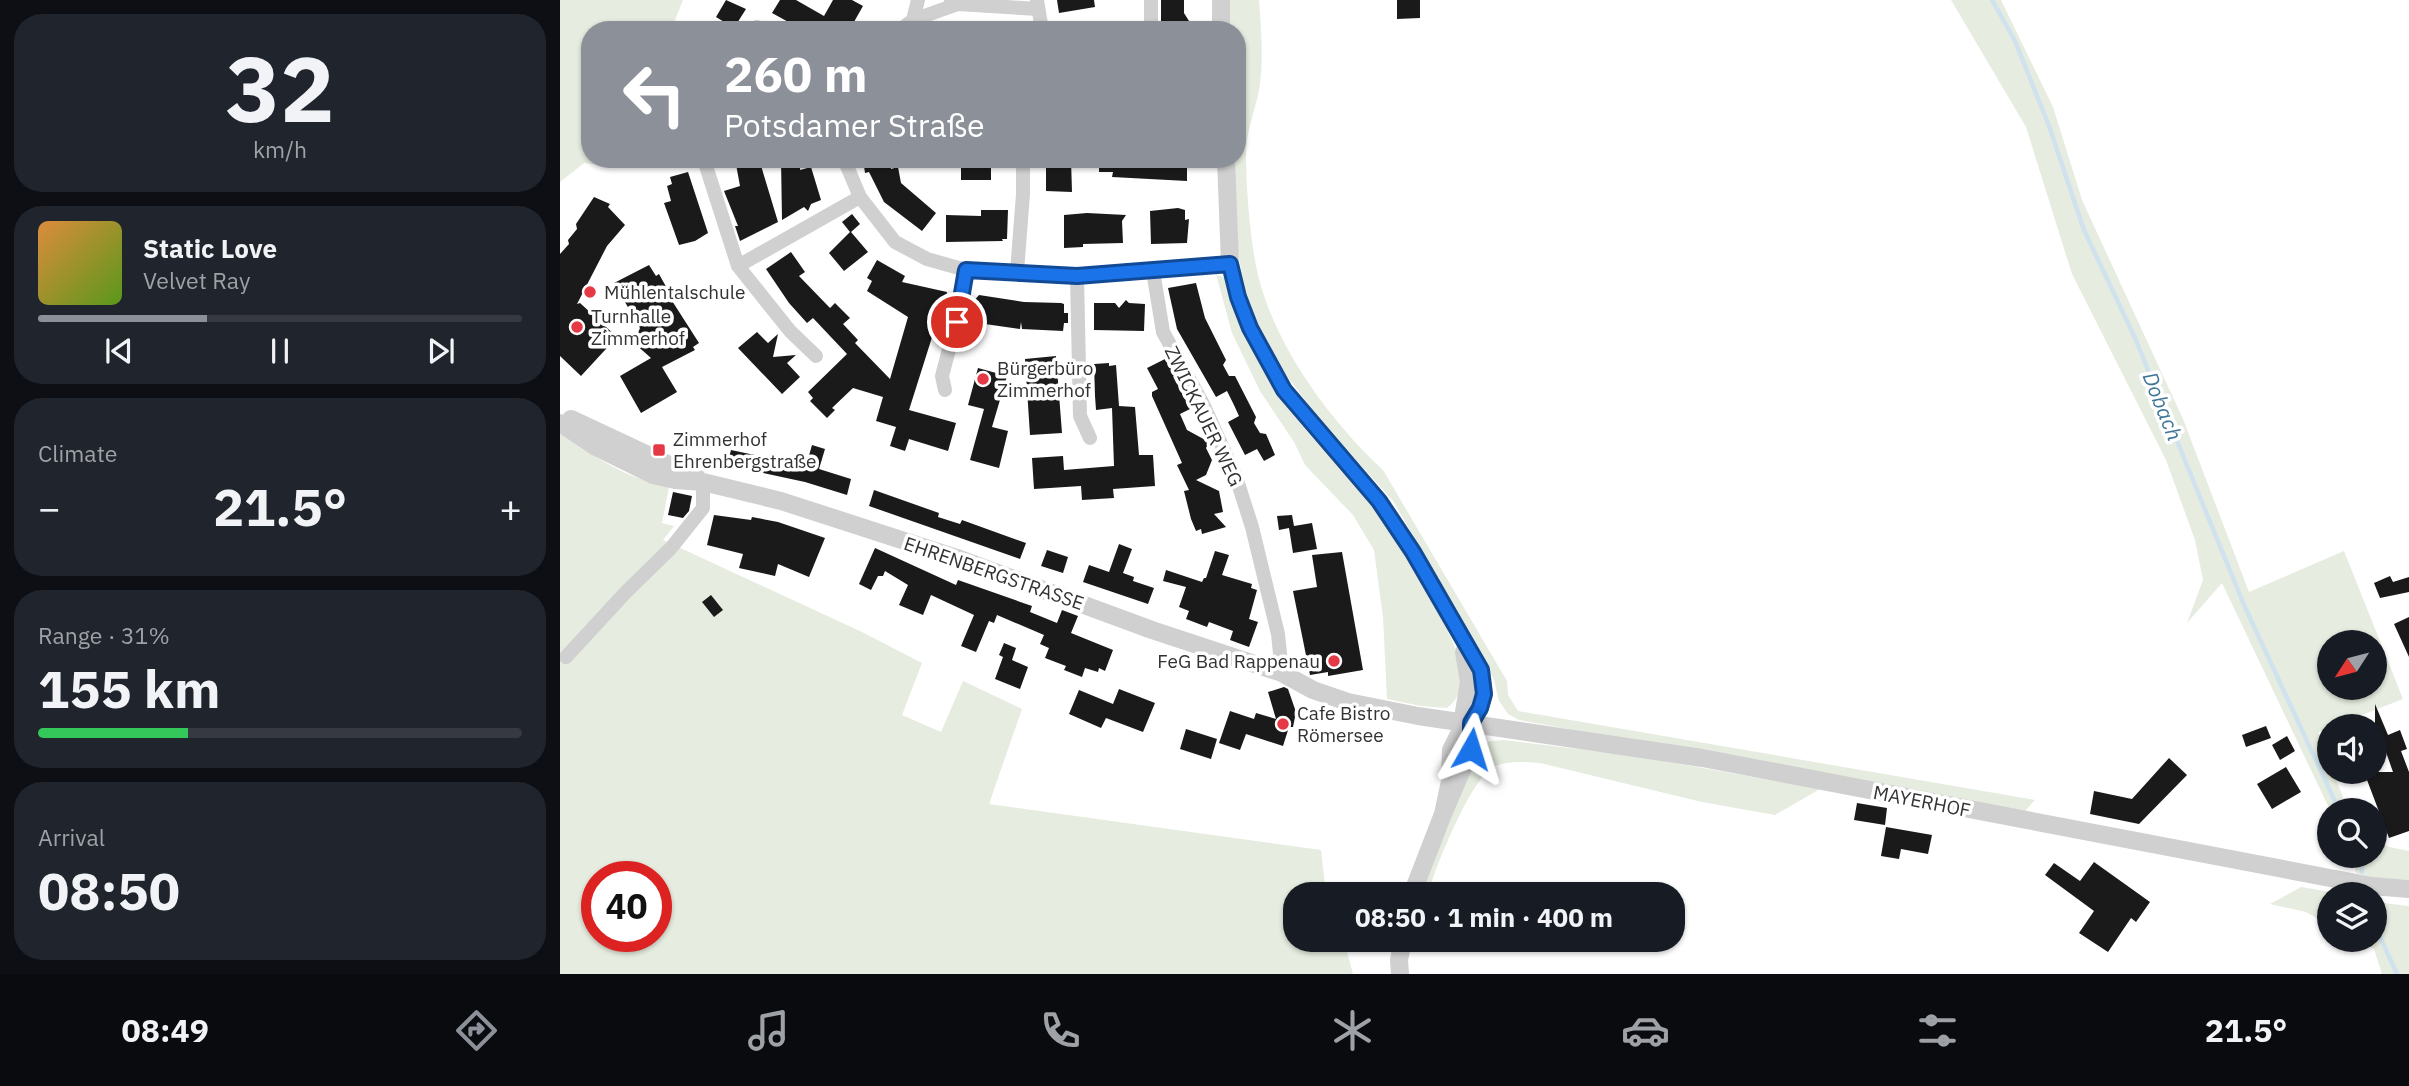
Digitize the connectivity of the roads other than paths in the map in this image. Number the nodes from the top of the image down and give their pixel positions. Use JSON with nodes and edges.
{"nodes":[{"id":1,"x":919,"y":0,"type":"edge"},
{"id":2,"x":1151,"y":0,"type":"edge"},
{"id":3,"x":1221,"y":0,"type":"edge"},
{"id":4,"x":954,"y":2,"type":"edge"},
{"id":5,"x":1038,"y":4,"type":"edge"},
{"id":6,"x":913,"y":20,"type":"joint"},
{"id":7,"x":1151,"y":21,"type":"edge"},
{"id":8,"x":1221,"y":21,"type":"edge"},
{"id":9,"x":707,"y":168,"type":"edge"},
{"id":10,"x":848,"y":168,"type":"edge"},
{"id":11,"x":1023,"y":168,"type":"edge"},
{"id":12,"x":1226,"y":168,"type":"edge"},
{"id":13,"x":860,"y":198,"type":"junction"},
{"id":14,"x":1230,"y":264,"type":"junction"},
{"id":15,"x":738,"y":267,"type":"junction"},
{"id":16,"x":966,"y":270,"type":"junction"},
{"id":17,"x":1153,"y":271,"type":"junction"},
{"id":18,"x":1017,"y":272,"type":"junction"},
{"id":19,"x":1077,"y":276,"type":"junction"},
{"id":20,"x":816,"y":356,"type":"dead end"},
{"id":21,"x":944,"y":390,"type":"dead end"},
{"id":22,"x":560,"y":413,"type":"edge"},
{"id":23,"x":560,"y":423,"type":"edge"},
{"id":24,"x":1090,"y":438,"type":"dead end"},
{"id":25,"x":704,"y":482,"type":"junction"},
{"id":26,"x":566,"y":657,"type":"dead end"},
{"id":27,"x":1282,"y":673,"type":"junction"},
{"id":28,"x":1471,"y":723,"type":"junction"},
{"id":29,"x":1417,"y":882,"type":"edge"},
{"id":30,"x":2409,"y":889,"type":"edge"},
{"id":31,"x":1401,"y":952,"type":"edge"},
{"id":32,"x":1400,"y":974,"type":"edge"}],
"edges":[{"from":1,"to":6,"type":"street"},
{"from":2,"to":7,"type":"street"},
{"from":3,"to":8,"type":"street"},
{"from":4,"to":5,"type":"street"},
{"from":4,"to":6,"type":"street"},
{"from":9,"to":15,"type":"street"},
{"from":10,"to":13,"type":"street"},
{"from":11,"to":18,"type":"street"},
{"from":12,"to":14,"type":"street"},
{"from":13,"to":15,"type":"street"},
{"from":13,"to":16,"type":"street"},
{"from":14,"to":17,"type":"street"},
{"from":14,"to":28,"type":"street"},
{"from":15,"to":20,"type":"street"},
{"from":16,"to":18,"type":"street"},
{"from":16,"to":21,"type":"street"},
{"from":17,"to":19,"type":"street"},
{"from":17,"to":27,"type":"street","name":"ZWICKAUER WEG"},
{"from":18,"to":19,"type":"street"},
{"from":19,"to":24,"type":"street"},
{"from":22,"to":25,"type":"street","name":"EHRENBERGSTRASSE"},
{"from":23,"to":25,"type":"street","name":"EHRENBERGSTRASSE"},
{"from":25,"to":26,"type":"street"},
{"from":25,"to":27,"type":"street","name":"EHRENBERGSTRASSE"},
{"from":27,"to":28,"type":"street","name":"EHRENBERGSTRASSE"},
{"from":28,"to":29,"type":"street"},
{"from":28,"to":30,"type":"street","name":"MAYERHOF"},
{"from":31,"to":32,"type":"street"}]}
